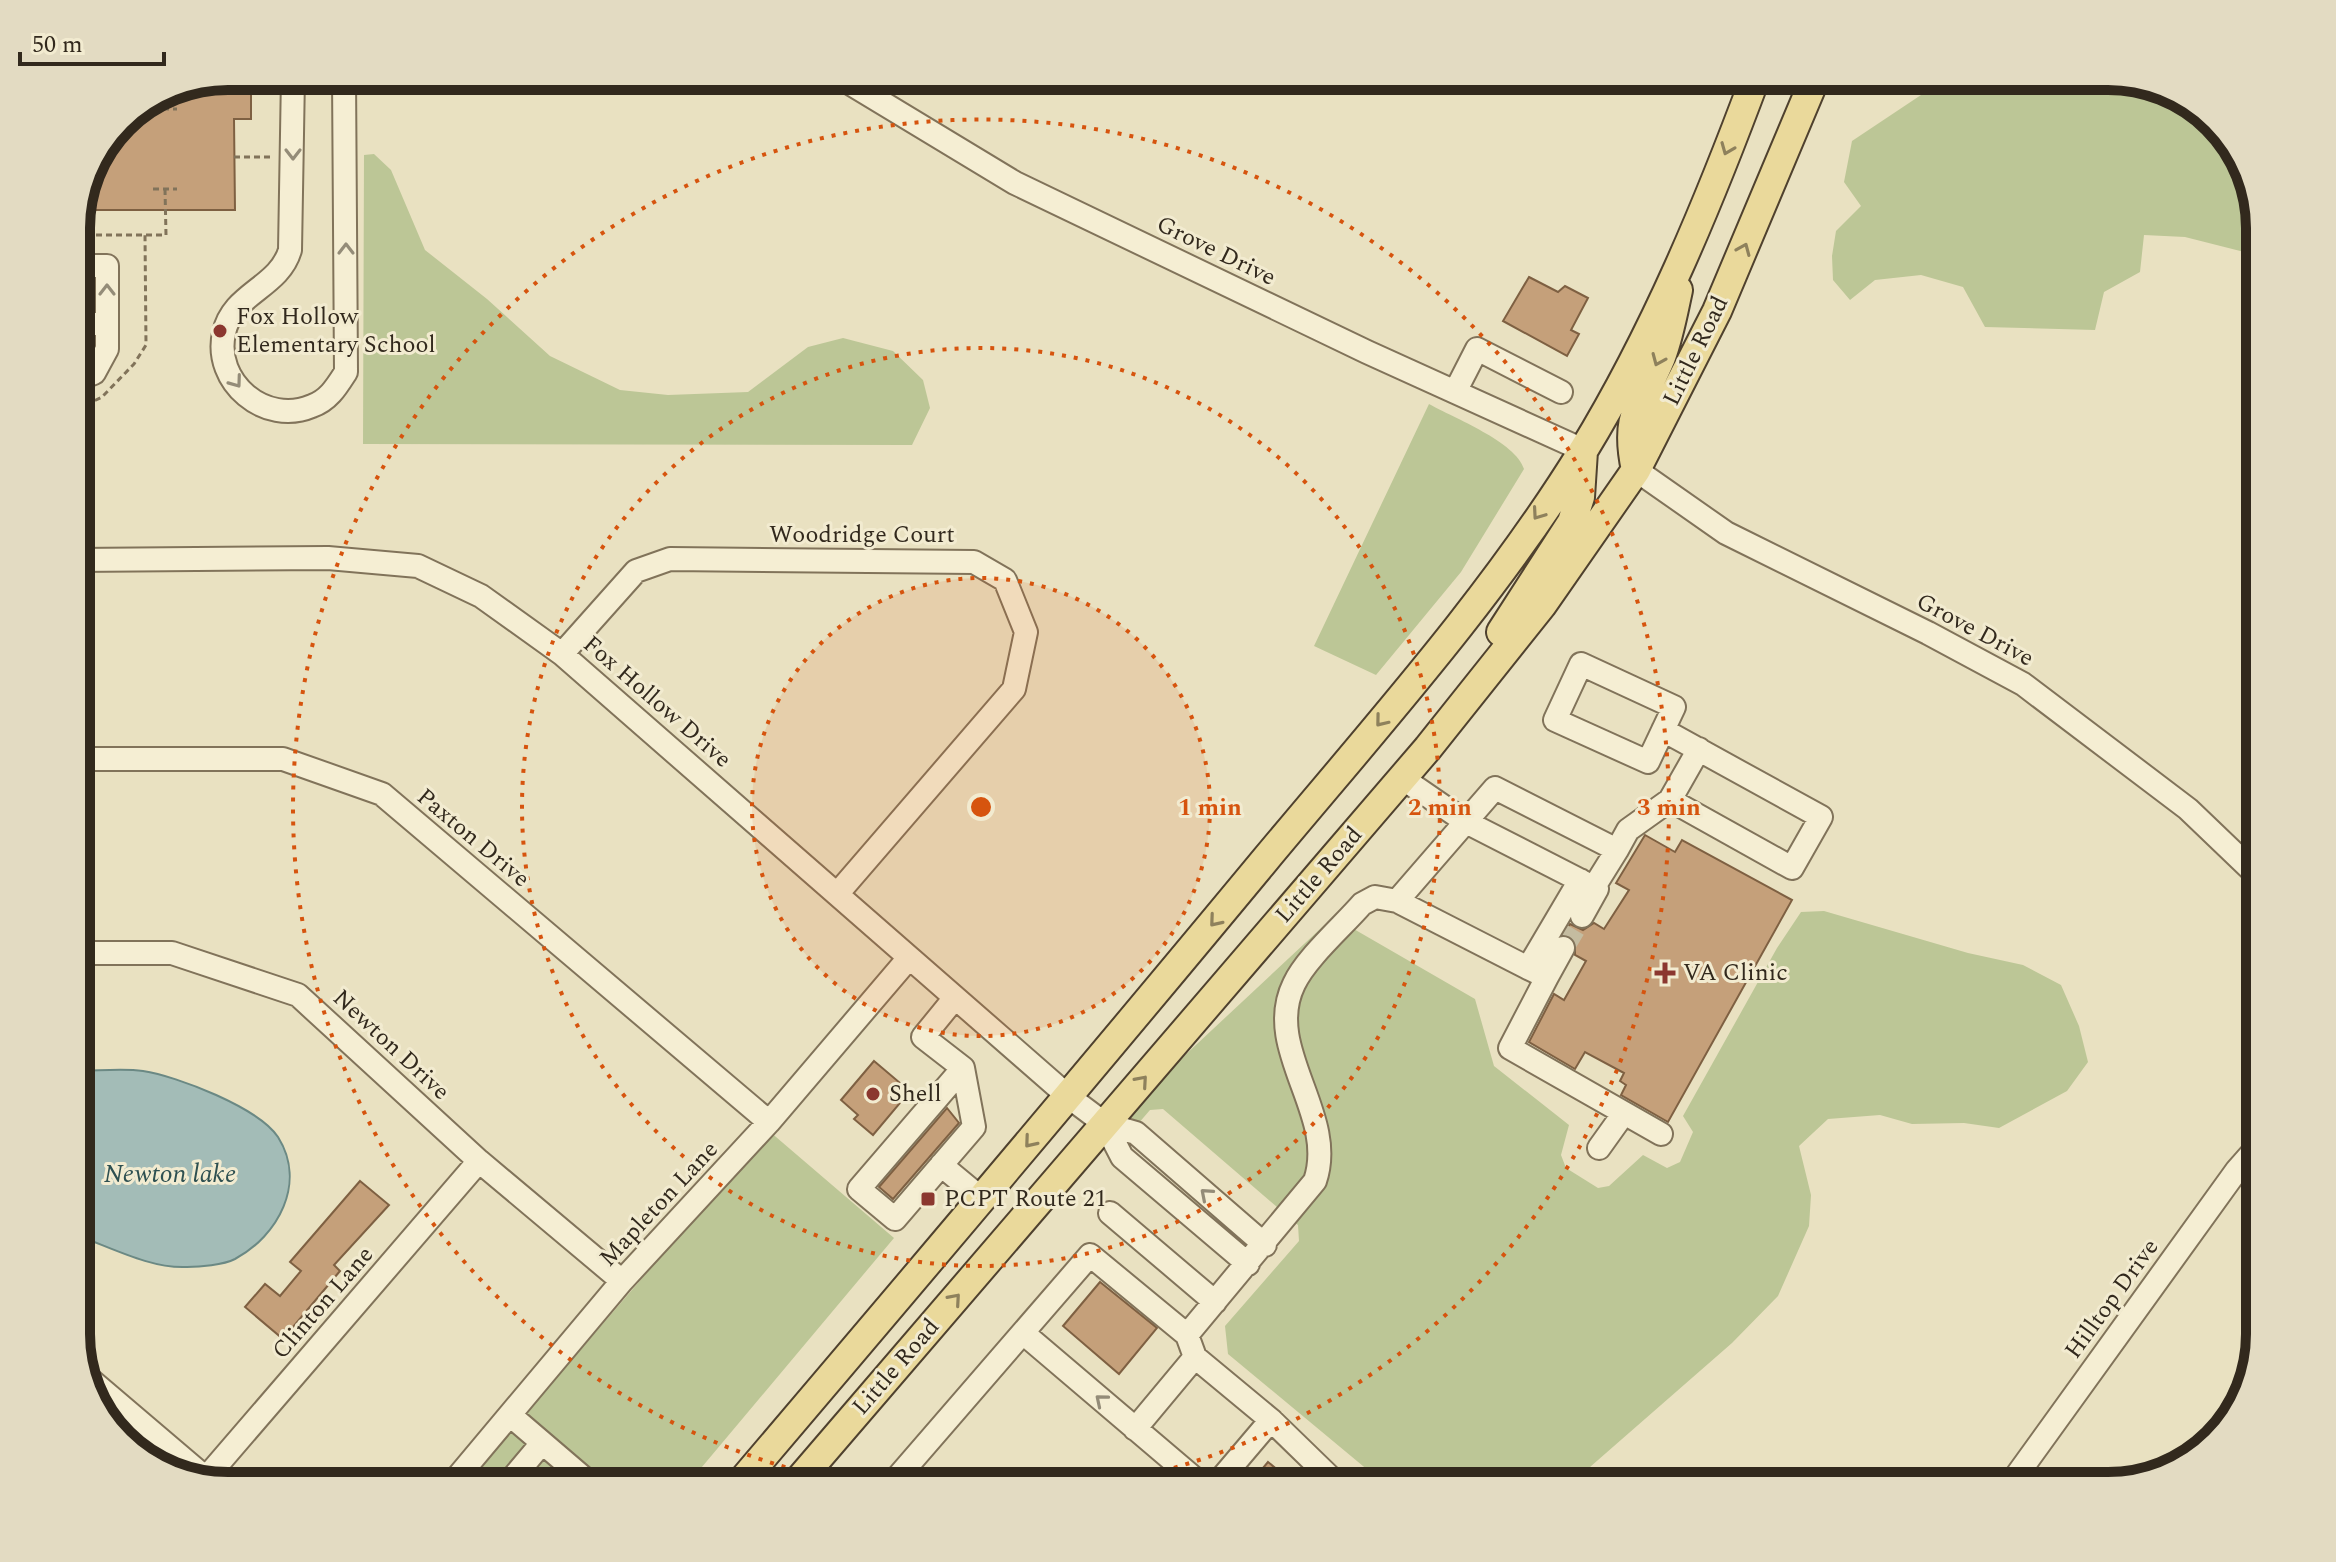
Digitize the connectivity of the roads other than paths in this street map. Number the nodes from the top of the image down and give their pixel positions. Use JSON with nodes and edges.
{"nodes":[{"id":1,"x":293,"y":90,"type":"edge"},
{"id":2,"x":344,"y":90,"type":"edge"},
{"id":3,"x":861,"y":90,"type":"edge"},
{"id":4,"x":1750,"y":90,"type":"edge"},
{"id":5,"x":1810,"y":90,"type":"edge"},
{"id":6,"x":1684,"y":258,"type":"junction"},
{"id":7,"x":90,"y":266,"type":"edge"},
{"id":8,"x":90,"y":324,"type":"edge"},
{"id":9,"x":107,"y":324,"type":"junction"},
{"id":10,"x":90,"y":375,"type":"edge"},
{"id":11,"x":1455,"y":392,"type":"junction"},
{"id":12,"x":1561,"y":392,"type":"dead end"},
{"id":13,"x":1583,"y":450,"type":"junction"},
{"id":14,"x":1636,"y":470,"type":"junction"},
{"id":15,"x":90,"y":560,"type":"edge"},
{"id":16,"x":562,"y":654,"type":"junction"},
{"id":17,"x":1484,"y":677,"type":"junction"},
{"id":18,"x":1663,"y":730,"type":"junction"},
{"id":19,"x":1699,"y":749,"type":"junction"},
{"id":20,"x":90,"y":759,"type":"edge"},
{"id":21,"x":1402,"y":778,"type":"junction"},
{"id":22,"x":1670,"y":800,"type":"junction"},
{"id":23,"x":1466,"y":822,"type":"junction"},
{"id":24,"x":1617,"y":850,"type":"junction"},
{"id":25,"x":2246,"y":865,"type":"edge"},
{"id":26,"x":1590,"y":886,"type":"junction"},
{"id":27,"x":838,"y":893,"type":"junction"},
{"id":28,"x":1397,"y":901,"type":"junction"},
{"id":29,"x":1582,"y":916,"type":"tunnel mouth"},
{"id":30,"x":1563,"y":948,"type":"tunnel mouth"},
{"id":31,"x":90,"y":953,"type":"edge"},
{"id":32,"x":908,"y":959,"type":"junction"},
{"id":33,"x":1538,"y":972,"type":"junction"},
{"id":34,"x":954,"y":999,"type":"junction"},
{"id":35,"x":963,"y":1068,"type":"junction"},
{"id":36,"x":1069,"y":1097,"type":"junction"},
{"id":37,"x":1624,"y":1113,"type":"junction"},
{"id":38,"x":769,"y":1122,"type":"junction"},
{"id":39,"x":1105,"y":1124,"type":"junction"},
{"id":40,"x":1661,"y":1134,"type":"dead end"},
{"id":41,"x":1599,"y":1148,"type":"dead end"},
{"id":42,"x":2246,"y":1160,"type":"edge"},
{"id":43,"x":479,"y":1161,"type":"junction"},
{"id":44,"x":941,"y":1165,"type":"junction"},
{"id":45,"x":982,"y":1199,"type":"junction"},
{"id":46,"x":1110,"y":1213,"type":"dead end"},
{"id":47,"x":1265,"y":1245,"type":"junction"},
{"id":48,"x":1248,"y":1264,"type":"junction"},
{"id":49,"x":622,"y":1281,"type":"junction"},
{"id":50,"x":1215,"y":1302,"type":"junction"},
{"id":51,"x":1023,"y":1333,"type":"junction"},
{"id":52,"x":1187,"y":1335,"type":"junction"},
{"id":53,"x":1195,"y":1357,"type":"junction"},
{"id":54,"x":103,"y":1390,"type":"edge"},
{"id":55,"x":510,"y":1415,"type":"junction"},
{"id":56,"x":1271,"y":1420,"type":"junction"},
{"id":57,"x":1135,"y":1429,"type":"junction"},
{"id":58,"x":542,"y":1443,"type":"junction"},
{"id":59,"x":193,"y":1467,"type":"edge"},
{"id":60,"x":214,"y":1470,"type":"edge"},
{"id":61,"x":462,"y":1472,"type":"edge"},
{"id":62,"x":518,"y":1472,"type":"edge"},
{"id":63,"x":576,"y":1472,"type":"edge"},
{"id":64,"x":750,"y":1472,"type":"edge"},
{"id":65,"x":806,"y":1472,"type":"edge"},
{"id":66,"x":902,"y":1472,"type":"edge"},
{"id":67,"x":1186,"y":1472,"type":"edge"},
{"id":68,"x":1227,"y":1472,"type":"edge"},
{"id":69,"x":1325,"y":1472,"type":"edge"},
{"id":70,"x":2019,"y":1472,"type":"edge"}],
"edges":[{"from":1,"to":2,"type":"street","one_way":true},
{"from":3,"to":11,"type":"street","name":"Grove Drive"},
{"from":4,"to":6,"type":"main road","name":"Little Road","one_way":true},
{"from":14,"to":5,"type":"main road","name":"Little Road","one_way":true},
{"from":6,"to":13,"type":"main road","name":"Little Road"},
{"from":6,"to":14,"type":"main road","one_way":true},
{"from":9,"to":7,"type":"street","one_way":true},
{"from":8,"to":9,"type":"street"},
{"from":9,"to":10,"type":"street"},
{"from":11,"to":12,"type":"street"},
{"from":11,"to":13,"type":"street","name":"Grove Drive"},
{"from":13,"to":17,"type":"main road"},
{"from":13,"to":36,"type":"main road","name":"Little Road","one_way":true},
{"from":14,"to":17,"type":"main road","name":"Little Road"},
{"from":14,"to":25,"type":"street","name":"Grove Drive"},
{"from":15,"to":16,"type":"street","name":"Fox Hollow Drive"},
{"from":16,"to":27,"type":"street","name":"Fox Hollow Drive"},
{"from":16,"to":27,"type":"street","name":"Woodridge Court"},
{"from":17,"to":21,"type":"main road","name":"Little Road"},
{"from":18,"to":18,"type":"street"},
{"from":18,"to":19,"type":"street"},
{"from":19,"to":22,"type":"street"},
{"from":19,"to":22,"type":"street"},
{"from":20,"to":38,"type":"street","name":"Paxton Drive"},
{"from":21,"to":23,"type":"street"},
{"from":39,"to":21,"type":"main road","name":"Little Road","one_way":true},
{"from":22,"to":24,"type":"street"},
{"from":23,"to":24,"type":"street"},
{"from":23,"to":26,"type":"street"},
{"from":23,"to":28,"type":"street"},
{"from":24,"to":26,"type":"street"},
{"from":26,"to":29,"type":"street"},
{"from":26,"to":33,"type":"street"},
{"from":27,"to":32,"type":"street","name":"Fox Hollow Drive"},
{"from":28,"to":33,"type":"street"},
{"from":28,"to":47,"type":"street"},
{"from":30,"to":33,"type":"street"},
{"from":31,"to":43,"type":"street","name":"Newton Drive"},
{"from":32,"to":34,"type":"street","name":"Fox Hollow Drive"},
{"from":32,"to":38,"type":"street","name":"Mapleton Lane"},
{"from":33,"to":37,"type":"street"},
{"from":34,"to":35,"type":"street"},
{"from":34,"to":36,"type":"street","name":"Fox Hollow Drive"},
{"from":35,"to":44,"type":"street"},
{"from":35,"to":44,"type":"street"},
{"from":36,"to":39,"type":"street","name":"Fox Hollow Drive"},
{"from":36,"to":45,"type":"main road","name":"Little Road","one_way":true},
{"from":37,"to":40,"type":"street"},
{"from":37,"to":41,"type":"street"},
{"from":38,"to":49,"type":"street","name":"Mapleton Lane"},
{"from":47,"to":39,"type":"street","one_way":true},
{"from":39,"to":48,"type":"street"},
{"from":65,"to":39,"type":"main road","name":"Little Road","one_way":true},
{"from":42,"to":70,"type":"street","name":"Hilltop Drive"},
{"from":43,"to":49,"type":"street","name":"Newton Drive"},
{"from":43,"to":60,"type":"street","name":"Clinton Lane"},
{"from":44,"to":45,"type":"street"},
{"from":45,"to":64,"type":"main road","name":"Little Road"},
{"from":46,"to":50,"type":"street"},
{"from":47,"to":48,"type":"street"},
{"from":48,"to":50,"type":"street"},
{"from":49,"to":55,"type":"street","name":"Mapleton Lane"},
{"from":50,"to":52,"type":"street"},
{"from":51,"to":52,"type":"street"},
{"from":57,"to":51,"type":"street","one_way":true},
{"from":51,"to":66,"type":"street"},
{"from":52,"to":53,"type":"street"},
{"from":53,"to":56,"type":"street"},
{"from":53,"to":57,"type":"street"},
{"from":54,"to":59,"type":"street"},
{"from":55,"to":58,"type":"street"},
{"from":55,"to":61,"type":"street","name":"Mapleton Lane"},
{"from":56,"to":68,"type":"street"},
{"from":56,"to":69,"type":"street"},
{"from":57,"to":67,"type":"street"},
{"from":58,"to":62,"type":"street"},
{"from":58,"to":63,"type":"street"}]}
